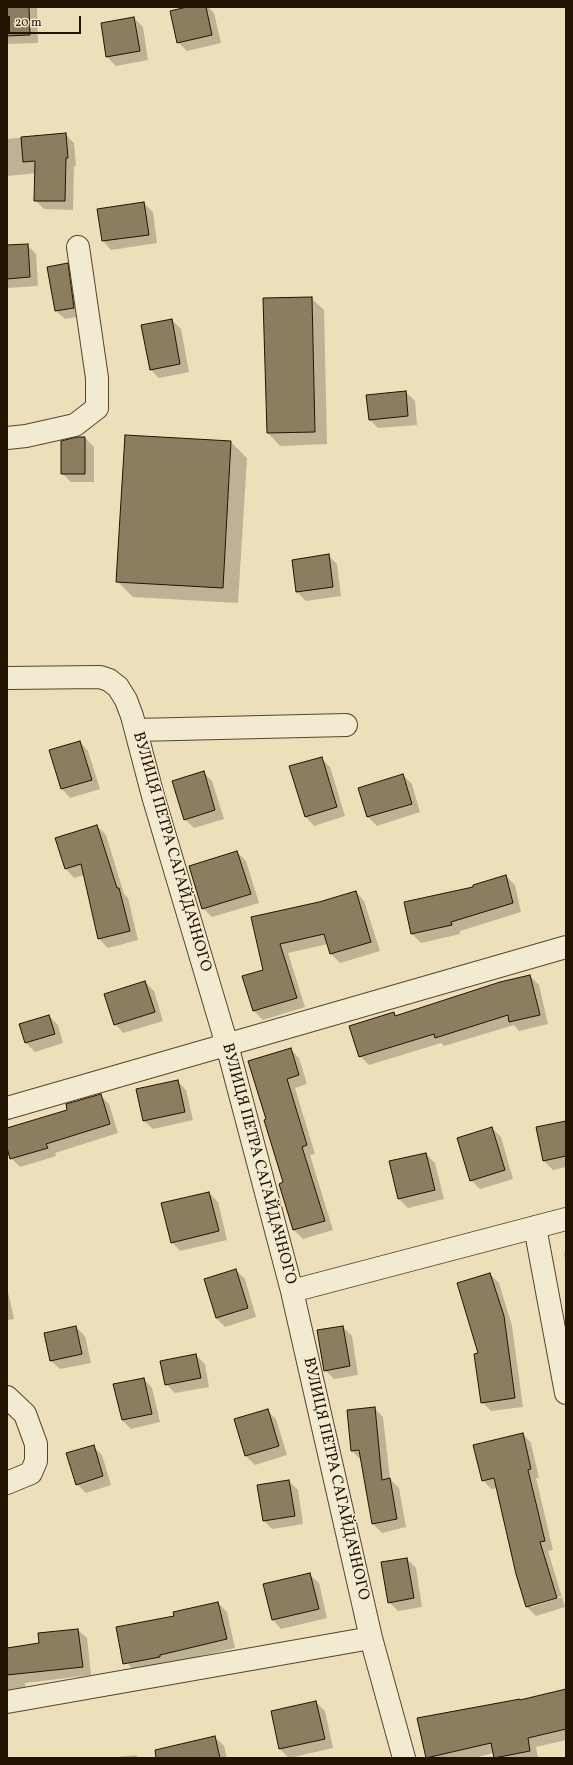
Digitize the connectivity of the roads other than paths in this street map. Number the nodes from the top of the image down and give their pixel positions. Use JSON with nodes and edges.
{"nodes":[{"id":1,"x":78,"y":247,"type":"dead end"},
{"id":2,"x":7,"y":438,"type":"edge"},
{"id":3,"x":7,"y":678,"type":"edge"},
{"id":4,"x":346,"y":725,"type":"dead end"},
{"id":5,"x":136,"y":730,"type":"junction"},
{"id":6,"x":566,"y":947,"type":"edge"},
{"id":7,"x":227,"y":1045,"type":"junction"},
{"id":8,"x":7,"y":1108,"type":"edge"},
{"id":9,"x":566,"y":1219,"type":"edge"},
{"id":10,"x":535,"y":1227,"type":"junction"},
{"id":11,"x":292,"y":1291,"type":"junction"},
{"id":12,"x":566,"y":1393,"type":"edge"},
{"id":13,"x":7,"y":1397,"type":"edge"},
{"id":14,"x":7,"y":1483,"type":"edge"},
{"id":15,"x":371,"y":1638,"type":"junction"},
{"id":16,"x":7,"y":1702,"type":"edge"},
{"id":17,"x":404,"y":1758,"type":"edge"}],
"edges":[{"from":1,"to":2,"type":"street"},
{"from":3,"to":5,"type":"street","name":"ВУЛИЦЯ ПЕТРА САГАЙДАЧНОГО"},
{"from":4,"to":5,"type":"street"},
{"from":5,"to":7,"type":"street","name":"ВУЛИЦЯ ПЕТРА САГАЙДАЧНОГО"},
{"from":6,"to":7,"type":"street"},
{"from":7,"to":8,"type":"street"},
{"from":7,"to":11,"type":"street","name":"ВУЛИЦЯ ПЕТРА САГАЙДАЧНОГО"},
{"from":9,"to":10,"type":"street"},
{"from":10,"to":11,"type":"street"},
{"from":10,"to":12,"type":"street"},
{"from":11,"to":15,"type":"street","name":"ВУЛИЦЯ ПЕТРА САГАЙДАЧНОГО"},
{"from":13,"to":14,"type":"street"},
{"from":15,"to":16,"type":"street"},
{"from":15,"to":17,"type":"street","name":"ВУЛИЦЯ ПЕТРА САГАЙДАЧНОГО"}]}
